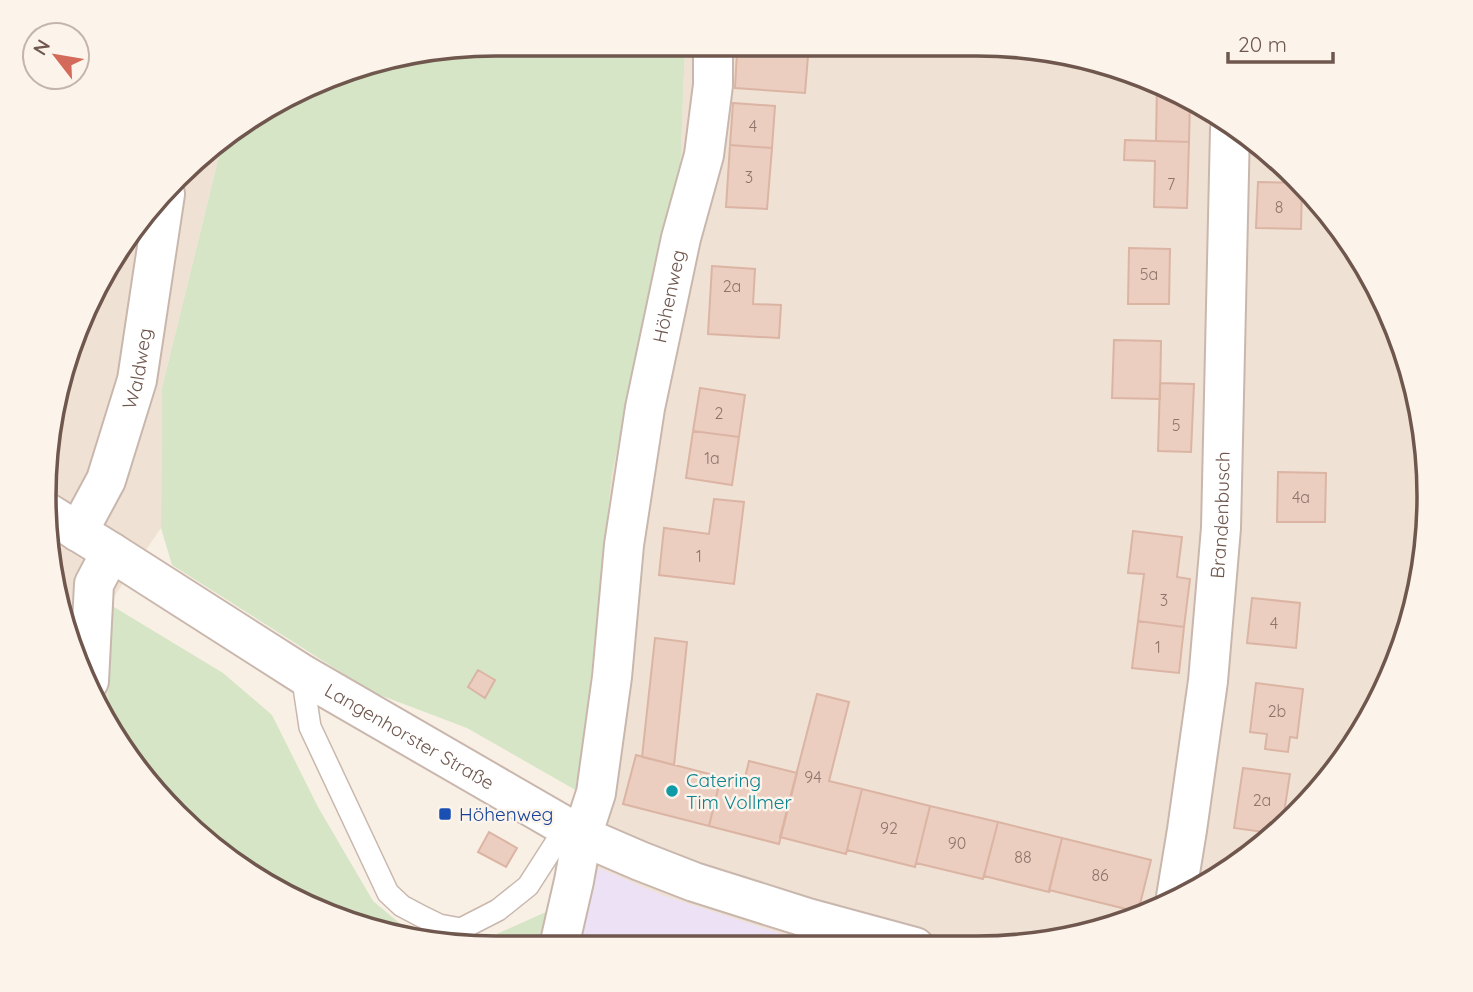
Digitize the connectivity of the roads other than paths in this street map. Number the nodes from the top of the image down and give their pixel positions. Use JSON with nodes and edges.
{"nodes":[{"id":1,"x":713,"y":56,"type":"edge"},
{"id":2,"x":1230,"y":136,"type":"edge"},
{"id":3,"x":163,"y":209,"type":"edge"},
{"id":4,"x":63,"y":522,"type":"edge"},
{"id":5,"x":111,"y":552,"type":"junction"},
{"id":6,"x":90,"y":666,"type":"edge"},
{"id":7,"x":302,"y":674,"type":"junction"},
{"id":8,"x":574,"y":831,"type":"junction"},
{"id":9,"x":1177,"y":888,"type":"edge"},
{"id":10,"x":561,"y":936,"type":"edge"},
{"id":11,"x":874,"y":936,"type":"edge"}],
"edges":[{"from":1,"to":8,"type":"street","name":"Höhenweg"},
{"from":2,"to":9,"type":"street","name":"Brandenbusch"},
{"from":3,"to":4,"type":"street","name":"Waldweg"},
{"from":4,"to":5,"type":"street","name":"Langenhorster Straße"},
{"from":5,"to":6,"type":"street"},
{"from":5,"to":7,"type":"street","name":"Langenhorster Straße"},
{"from":7,"to":8,"type":"street","name":"Langenhorster Straße"},
{"from":7,"to":8,"type":"lane"},
{"from":8,"to":10,"type":"street","name":"Höhenweg"},
{"from":8,"to":11,"type":"street","name":"Langenhorster Straße"}]}
